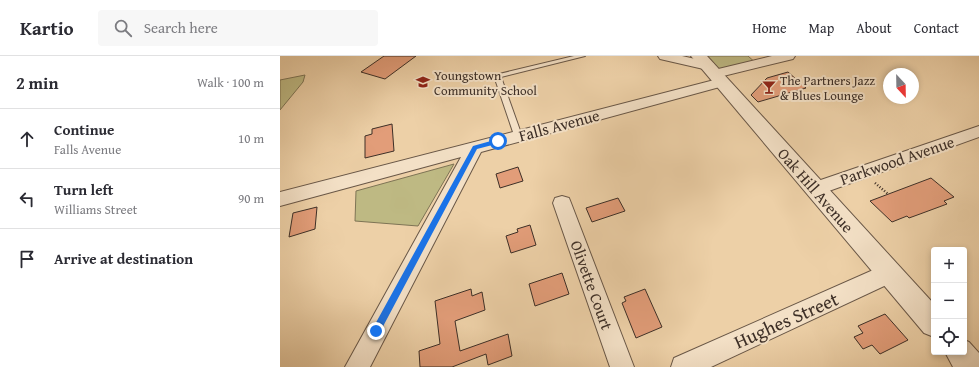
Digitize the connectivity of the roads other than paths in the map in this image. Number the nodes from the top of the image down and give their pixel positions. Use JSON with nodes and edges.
{"nodes":[{"id":1,"x":582,"y":56,"type":"edge"},
{"id":2,"x":665,"y":56,"type":"edge"},
{"id":3,"x":788,"y":56,"type":"edge"},
{"id":4,"x":711,"y":70,"type":"edge"},
{"id":5,"x":979,"y":131,"type":"edge"},
{"id":6,"x":518,"y":136,"type":"junction"},
{"id":7,"x":475,"y":147,"type":"junction"},
{"id":8,"x":815,"y":189,"type":"junction"},
{"id":9,"x":280,"y":199,"type":"edge"},
{"id":10,"x":562,"y":203,"type":"dead end"},
{"id":11,"x":889,"y":274,"type":"junction"},
{"id":12,"x":931,"y":321,"type":"edge"},
{"id":13,"x":962,"y":355,"type":"edge"},
{"id":14,"x":357,"y":367,"type":"edge"},
{"id":15,"x":622,"y":367,"type":"edge"},
{"id":16,"x":683,"y":367,"type":"edge"},
{"id":17,"x":972,"y":367,"type":"edge"}],
"edges":[{"from":1,"to":6,"type":"lane"},
{"from":2,"to":4,"type":"street"},
{"from":3,"to":4,"type":"street","name":"Falls Avenue"},
{"from":4,"to":6,"type":"street","name":"Falls Avenue"},
{"from":4,"to":8,"type":"street","name":"Oak Hill Avenue"},
{"from":5,"to":8,"type":"street","name":"Parkwood Avenue"},
{"from":6,"to":7,"type":"street","name":"Falls Avenue"},
{"from":7,"to":9,"type":"street","name":"Falls Avenue"},
{"from":7,"to":14,"type":"street"},
{"from":8,"to":11,"type":"street","name":"Oak Hill Avenue"},
{"from":10,"to":15,"type":"street","name":"Olivette Court"},
{"from":11,"to":12,"type":"street","name":"Oak Hill Avenue"},
{"from":11,"to":16,"type":"street","name":"Hughes Street"},
{"from":13,"to":17,"type":"street"}]}
